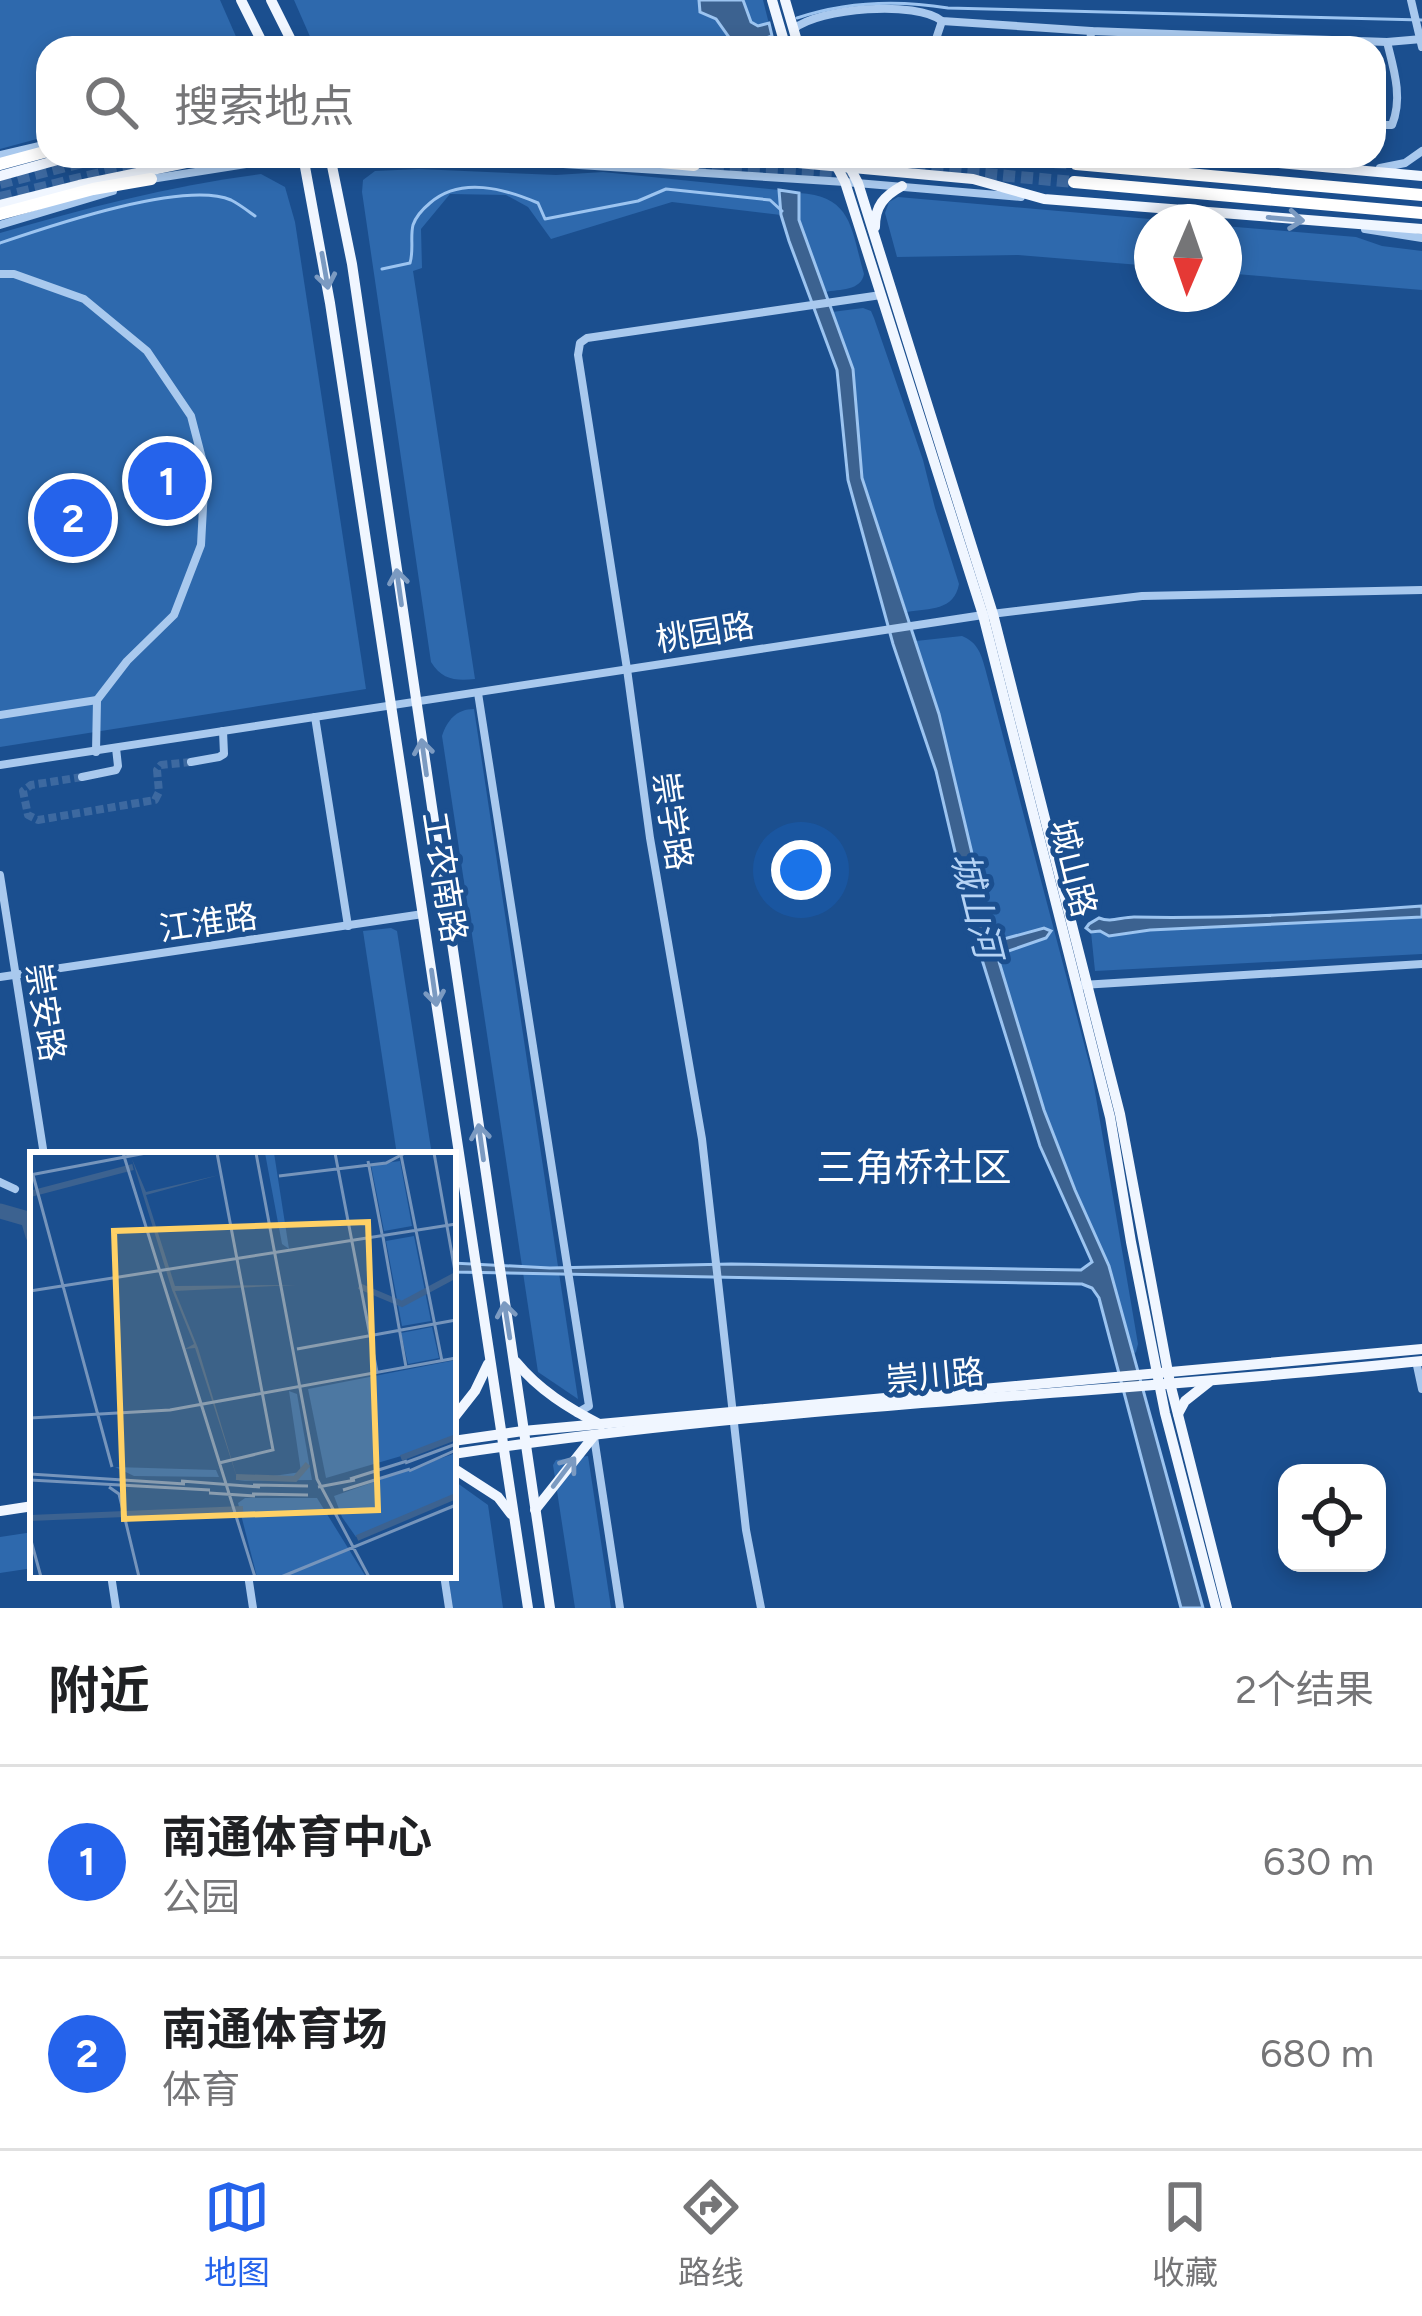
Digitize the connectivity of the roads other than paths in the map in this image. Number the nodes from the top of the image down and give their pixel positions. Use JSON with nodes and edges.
{"nodes":[{"id":1,"x":241,"y":0,"type":"edge"},
{"id":2,"x":271,"y":0,"type":"edge"},
{"id":3,"x":772,"y":0,"type":"edge"},
{"id":4,"x":785,"y":0,"type":"edge"},
{"id":5,"x":1411,"y":0,"type":"edge"},
{"id":6,"x":942,"y":21,"type":"junction"},
{"id":7,"x":788,"y":26,"type":"junction"},
{"id":8,"x":1091,"y":32,"type":"junction"},
{"id":9,"x":259,"y":36,"type":"edge"},
{"id":10,"x":289,"y":36,"type":"edge"},
{"id":11,"x":787,"y":36,"type":"edge"},
{"id":12,"x":793,"y":36,"type":"edge"},
{"id":13,"x":937,"y":36,"type":"edge"},
{"id":14,"x":1091,"y":36,"type":"edge"},
{"id":15,"x":1159,"y":36,"type":"edge"},
{"id":16,"x":1387,"y":42,"type":"joint"},
{"id":17,"x":1421,"y":42,"type":"edge"},
{"id":18,"x":1386,"y":125,"type":"edge"},
{"id":19,"x":36,"y":150,"type":"edge"},
{"id":20,"x":1422,"y":151,"type":"edge"},
{"id":21,"x":0,"y":160,"type":"edge"},
{"id":22,"x":36,"y":166,"type":"edge"},
{"id":23,"x":1386,"y":167,"type":"edge"},
{"id":24,"x":160,"y":168,"type":"edge"},
{"id":25,"x":222,"y":168,"type":"edge"},
{"id":26,"x":303,"y":168,"type":"edge"},
{"id":27,"x":333,"y":168,"type":"edge"},
{"id":28,"x":628,"y":168,"type":"edge"},
{"id":29,"x":844,"y":168,"type":"edge"},
{"id":30,"x":883,"y":168,"type":"edge"},
{"id":31,"x":901,"y":168,"type":"edge"},
{"id":32,"x":1118,"y":168,"type":"edge"},
{"id":33,"x":1335,"y":168,"type":"edge"},
{"id":34,"x":1382,"y":168,"type":"edge"},
{"id":35,"x":1368,"y":171,"type":"junction"},
{"id":36,"x":1159,"y":172,"type":"junction"},
{"id":37,"x":914,"y":173,"type":"junction"},
{"id":38,"x":0,"y":176,"type":"edge"},
{"id":39,"x":1422,"y":176,"type":"edge"},
{"id":40,"x":151,"y":179,"type":"junction"},
{"id":41,"x":851,"y":182,"type":"junction"},
{"id":42,"x":1074,"y":182,"type":"tunnel mouth"},
{"id":43,"x":902,"y":186,"type":"junction"},
{"id":44,"x":1422,"y":186,"type":"edge"},
{"id":45,"x":1422,"y":195,"type":"edge"},
{"id":46,"x":1044,"y":199,"type":"junction"},
{"id":47,"x":0,"y":205,"type":"edge"},
{"id":48,"x":0,"y":214,"type":"edge"},
{"id":49,"x":0,"y":225,"type":"edge"},
{"id":50,"x":1422,"y":226,"type":"edge"},
{"id":51,"x":875,"y":236,"type":"junction"},
{"id":52,"x":0,"y":274,"type":"edge"},
{"id":53,"x":880,"y":295,"type":"junction"},
{"id":54,"x":1422,"y":590,"type":"edge"},
{"id":55,"x":988,"y":615,"type":"junction"},
{"id":56,"x":627,"y":669,"type":"junction"},
{"id":57,"x":478,"y":693,"type":"junction"},
{"id":58,"x":97,"y":700,"type":"junction"},
{"id":59,"x":416,"y":703,"type":"junction"},
{"id":60,"x":391,"y":706,"type":"junction"},
{"id":61,"x":0,"y":715,"type":"edge"},
{"id":62,"x":315,"y":717,"type":"junction"},
{"id":63,"x":224,"y":730,"type":"junction"},
{"id":64,"x":116,"y":748,"type":"junction"},
{"id":65,"x":95,"y":752,"type":"junction"},
{"id":66,"x":191,"y":761,"type":"tunnel mouth"},
{"id":67,"x":0,"y":765,"type":"edge"},
{"id":68,"x":82,"y":777,"type":"tunnel mouth"},
{"id":69,"x":0,"y":875,"type":"edge"},
{"id":70,"x":423,"y":914,"type":"junction"},
{"id":71,"x":348,"y":926,"type":"junction"},
{"id":72,"x":1422,"y":964,"type":"edge"},
{"id":73,"x":16,"y":974,"type":"junction"},
{"id":74,"x":0,"y":977,"type":"edge"},
{"id":75,"x":1082,"y":986,"type":"junction"},
{"id":76,"x":44,"y":1152,"type":"edge"},
{"id":77,"x":0,"y":1182,"type":"edge"},
{"id":78,"x":15,"y":1189,"type":"dead end"},
{"id":79,"x":1420,"y":1357,"type":"edge"},
{"id":80,"x":514,"y":1360,"type":"junction"},
{"id":81,"x":489,"y":1361,"type":"junction"},
{"id":82,"x":1158,"y":1379,"type":"junction"},
{"id":83,"x":1213,"y":1379,"type":"junction"},
{"id":84,"x":1422,"y":1389,"type":"edge"},
{"id":85,"x":577,"y":1413,"type":"junction"},
{"id":86,"x":1178,"y":1414,"type":"junction"},
{"id":87,"x":456,"y":1415,"type":"edge"},
{"id":88,"x":733,"y":1416,"type":"junction"},
{"id":89,"x":597,"y":1431,"type":"junction"},
{"id":90,"x":525,"y":1437,"type":"junction"},
{"id":91,"x":502,"y":1440,"type":"junction"},
{"id":92,"x":456,"y":1441,"type":"edge"},
{"id":93,"x":456,"y":1453,"type":"edge"},
{"id":94,"x":456,"y":1470,"type":"edge"},
{"id":95,"x":30,"y":1509,"type":"edge"},
{"id":96,"x":535,"y":1510,"type":"junction"},
{"id":97,"x":0,"y":1514,"type":"edge"},
{"id":98,"x":513,"y":1516,"type":"junction"},
{"id":99,"x":111,"y":1578,"type":"edge"},
{"id":100,"x":248,"y":1578,"type":"edge"},
{"id":101,"x":444,"y":1578,"type":"edge"},
{"id":102,"x":116,"y":1608,"type":"edge"},
{"id":103,"x":253,"y":1608,"type":"edge"},
{"id":104,"x":449,"y":1608,"type":"edge"},
{"id":105,"x":528,"y":1608,"type":"edge"},
{"id":106,"x":550,"y":1608,"type":"edge"},
{"id":107,"x":620,"y":1608,"type":"edge"},
{"id":108,"x":760,"y":1608,"type":"edge"},
{"id":109,"x":1216,"y":1608,"type":"edge"},
{"id":110,"x":1227,"y":1608,"type":"edge"}],
"edges":[{"from":1,"to":9,"type":"main road"},
{"from":2,"to":10,"type":"main road"},
{"from":3,"to":7,"type":"main road"},
{"from":4,"to":7,"type":"main road"},
{"from":5,"to":17,"type":"street"},
{"from":6,"to":7,"type":"street"},
{"from":6,"to":8,"type":"street"},
{"from":6,"to":13,"type":"street"},
{"from":7,"to":11,"type":"main road"},
{"from":7,"to":12,"type":"main road"},
{"from":8,"to":14,"type":"street"},
{"from":8,"to":15,"type":"street"},
{"from":16,"to":17,"type":"street"},
{"from":16,"to":18,"type":"street"},
{"from":19,"to":21,"type":"highway"},
{"from":20,"to":23,"type":"street"},
{"from":22,"to":38,"type":"main road"},
{"from":24,"to":47,"type":"main road"},
{"from":25,"to":40,"type":"street"},
{"from":26,"to":60,"type":"main road","name":"工农南路","one_way":true},
{"from":59,"to":27,"type":"main road","name":"工农南路","one_way":true},
{"from":28,"to":41,"type":"street"},
{"from":29,"to":41,"type":"main road","name":"城山路"},
{"from":30,"to":37,"type":"main road"},
{"from":31,"to":37,"type":"main road"},
{"from":32,"to":36,"type":"highway"},
{"from":33,"to":35,"type":"main road"},
{"from":34,"to":35,"type":"street"},
{"from":35,"to":39,"type":"main road"},
{"from":36,"to":44,"type":"highway"},
{"from":36,"to":45,"type":"highway"},
{"from":37,"to":46,"type":"main road"},
{"from":40,"to":48,"type":"highway"},
{"from":40,"to":49,"type":"street"},
{"from":41,"to":43,"type":"street"},
{"from":41,"to":51,"type":"main road","name":"城山路"},
{"from":41,"to":53,"type":"main road","name":"城山路"},
{"from":42,"to":50,"type":"highway"},
{"from":43,"to":46,"type":"street"},
{"from":43,"to":51,"type":"main road"},
{"from":46,"to":50,"type":"main road","one_way":true},
{"from":51,"to":55,"type":"main road","name":"城山路"},
{"from":52,"to":58,"type":"street"},
{"from":53,"to":55,"type":"main road","name":"城山路"},
{"from":53,"to":56,"type":"street","name":"崇学路"},
{"from":54,"to":55,"type":"street","name":"桃园路"},
{"from":55,"to":56,"type":"street","name":"桃园路"},
{"from":55,"to":75,"type":"main road","name":"城山路"},
{"from":56,"to":57,"type":"street","name":"桃园路"},
{"from":56,"to":88,"type":"street","name":"崇学路"},
{"from":57,"to":59,"type":"street","name":"桃园路"},
{"from":57,"to":85,"type":"street"},
{"from":58,"to":61,"type":"street"},
{"from":58,"to":65,"type":"street"},
{"from":59,"to":60,"type":"street","name":"桃园路"},
{"from":80,"to":59,"type":"main road","name":"工农南路","one_way":true},
{"from":60,"to":62,"type":"street","name":"桃园路"},
{"from":60,"to":70,"type":"main road","name":"工农南路"},
{"from":62,"to":63,"type":"street","name":"桃园路"},
{"from":62,"to":71,"type":"street"},
{"from":63,"to":64,"type":"street","name":"桃园路"},
{"from":63,"to":66,"type":"street"},
{"from":64,"to":65,"type":"street","name":"桃园路"},
{"from":64,"to":68,"type":"street"},
{"from":65,"to":67,"type":"street","name":"桃园路"},
{"from":69,"to":73,"type":"street","name":"崇安路"},
{"from":70,"to":71,"type":"street","name":"江淮路"},
{"from":70,"to":81,"type":"main road","name":"工农南路","one_way":true},
{"from":71,"to":73,"type":"street","name":"江淮路"},
{"from":72,"to":75,"type":"street"},
{"from":73,"to":74,"type":"street","name":"江淮路"},
{"from":73,"to":76,"type":"street","name":"崇安路"},
{"from":75,"to":82,"type":"main road","name":"城山路"},
{"from":77,"to":78,"type":"street"},
{"from":79,"to":82,"type":"main road","name":"崇川路"},
{"from":79,"to":83,"type":"main road","name":"崇川路"},
{"from":79,"to":84,"type":"street"},
{"from":80,"to":85,"type":"main road"},
{"from":80,"to":90,"type":"main road","name":"工农南路"},
{"from":81,"to":87,"type":"main road"},
{"from":81,"to":91,"type":"main road","name":"工农南路"},
{"from":82,"to":83,"type":"main road","name":"崇川路"},
{"from":82,"to":86,"type":"main road","name":"城山路"},
{"from":82,"to":88,"type":"main road","name":"崇川路"},
{"from":82,"to":109,"type":"main road","name":"城山路"},
{"from":83,"to":86,"type":"main road"},
{"from":85,"to":89,"type":"main road"},
{"from":86,"to":110,"type":"main road","name":"城山路"},
{"from":88,"to":89,"type":"main road","name":"崇川路"},
{"from":88,"to":108,"type":"street","name":"崇学路"},
{"from":89,"to":90,"type":"main road","name":"崇川路"},
{"from":96,"to":89,"type":"main road","one_way":true},
{"from":89,"to":107,"type":"street"},
{"from":90,"to":91,"type":"main road","name":"崇川路"},
{"from":90,"to":96,"type":"main road","name":"工农南路"},
{"from":91,"to":92,"type":"main road","name":"崇川路"},
{"from":91,"to":93,"type":"main road","name":"崇川路"},
{"from":91,"to":98,"type":"main road","name":"工农南路"},
{"from":94,"to":98,"type":"main road"},
{"from":95,"to":97,"type":"main road"},
{"from":96,"to":106,"type":"main road","name":"工农南路"},
{"from":98,"to":105,"type":"main road","name":"工农南路"},
{"from":99,"to":102,"type":"street"},
{"from":100,"to":103,"type":"street"},
{"from":101,"to":104,"type":"street"}]}
